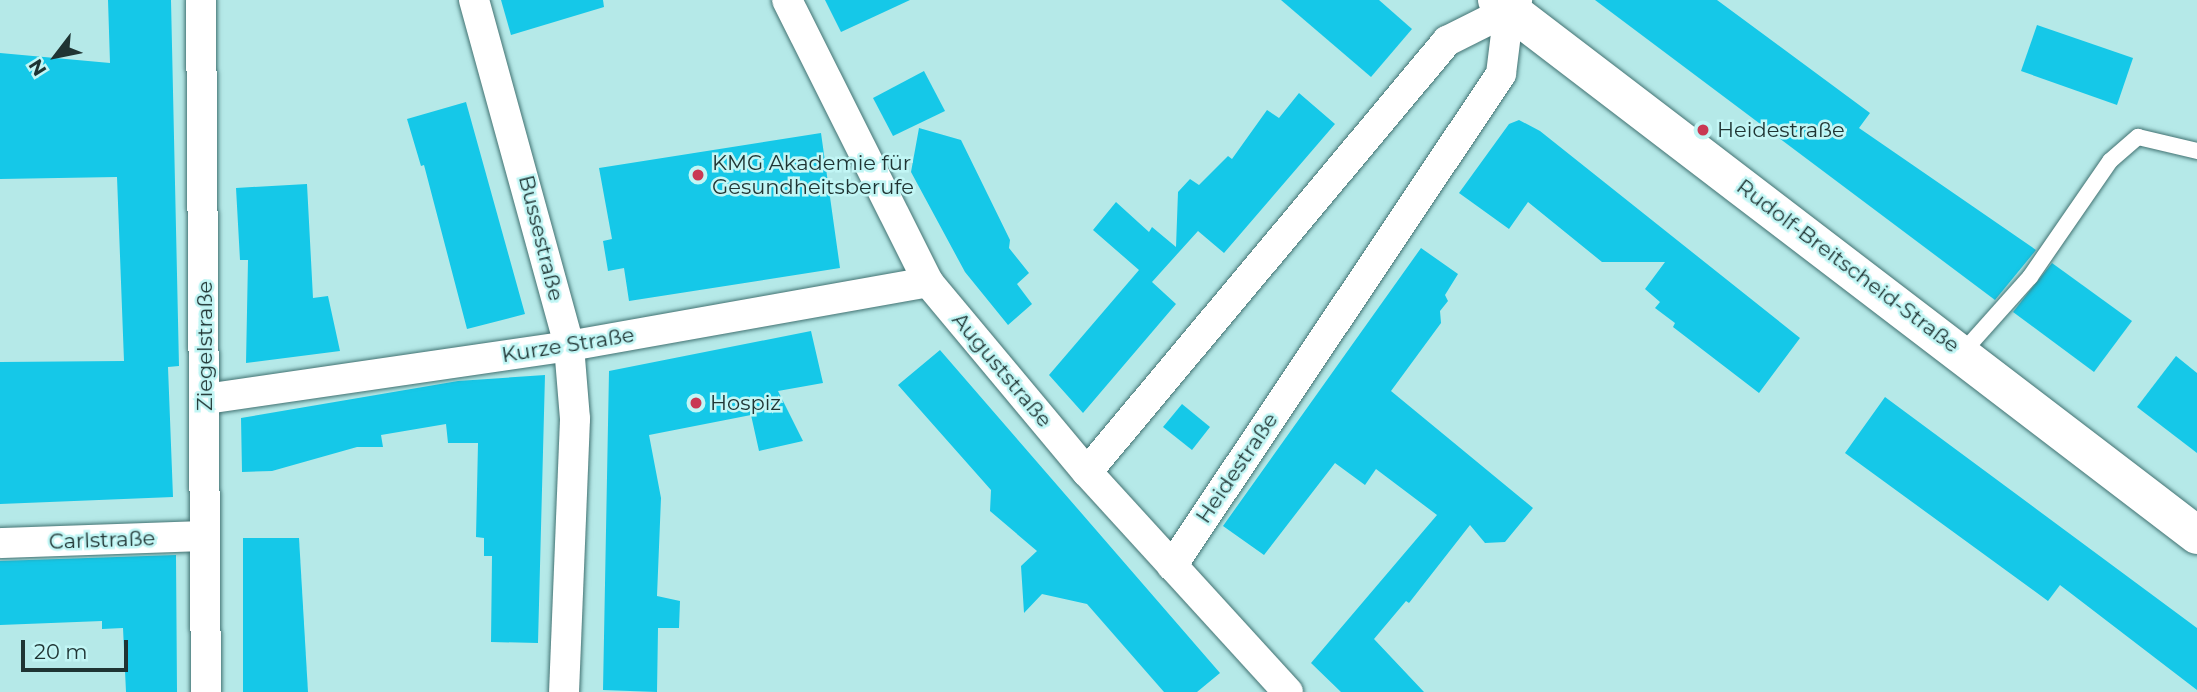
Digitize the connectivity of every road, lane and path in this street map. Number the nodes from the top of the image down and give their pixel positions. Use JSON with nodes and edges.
{"nodes":[{"id":1,"x":201,"y":0,"type":"edge"},
{"id":2,"x":474,"y":0,"type":"edge"},
{"id":3,"x":787,"y":0,"type":"edge"},
{"id":4,"x":1507,"y":4,"type":"edge"},
{"id":5,"x":2197,"y":151,"type":"edge"},
{"id":6,"x":928,"y":282,"type":"junction"},
{"id":7,"x":569,"y":346,"type":"junction"},
{"id":8,"x":1962,"y":353,"type":"junction"},
{"id":9,"x":206,"y":399,"type":"junction"},
{"id":10,"x":1087,"y":472,"type":"junction"},
{"id":11,"x":2197,"y":535,"type":"edge"},
{"id":12,"x":203,"y":536,"type":"junction"},
{"id":13,"x":0,"y":543,"type":"edge"},
{"id":14,"x":1172,"y":566,"type":"junction"},
{"id":15,"x":206,"y":692,"type":"edge"},
{"id":16,"x":564,"y":692,"type":"edge"},
{"id":17,"x":1289,"y":692,"type":"edge"}],
"edges":[{"from":1,"to":9,"type":"street","name":"Ziegelstraße"},
{"from":2,"to":7,"type":"street","name":"Bussestraße"},
{"from":3,"to":6,"type":"street","name":"Auguststraße"},
{"from":4,"to":8,"type":"street","name":"Rudolf-Breitscheid-Straße"},
{"from":4,"to":10,"type":"street"},
{"from":4,"to":14,"type":"street","name":"Heidestraße"},
{"from":5,"to":8,"type":"lane"},
{"from":6,"to":7,"type":"street","name":"Kurze Straße"},
{"from":6,"to":10,"type":"street","name":"Auguststraße"},
{"from":7,"to":9,"type":"street","name":"Kurze Straße"},
{"from":7,"to":16,"type":"street","name":"Bussestraße"},
{"from":8,"to":11,"type":"street","name":"Rudolf-Breitscheid-Straße"},
{"from":9,"to":12,"type":"street","name":"Ziegelstraße"},
{"from":10,"to":14,"type":"street","name":"Auguststraße"},
{"from":12,"to":13,"type":"street","name":"Carlstraße"},
{"from":12,"to":15,"type":"street","name":"Ziegelstraße"},
{"from":14,"to":17,"type":"street","name":"Auguststraße"}]}
